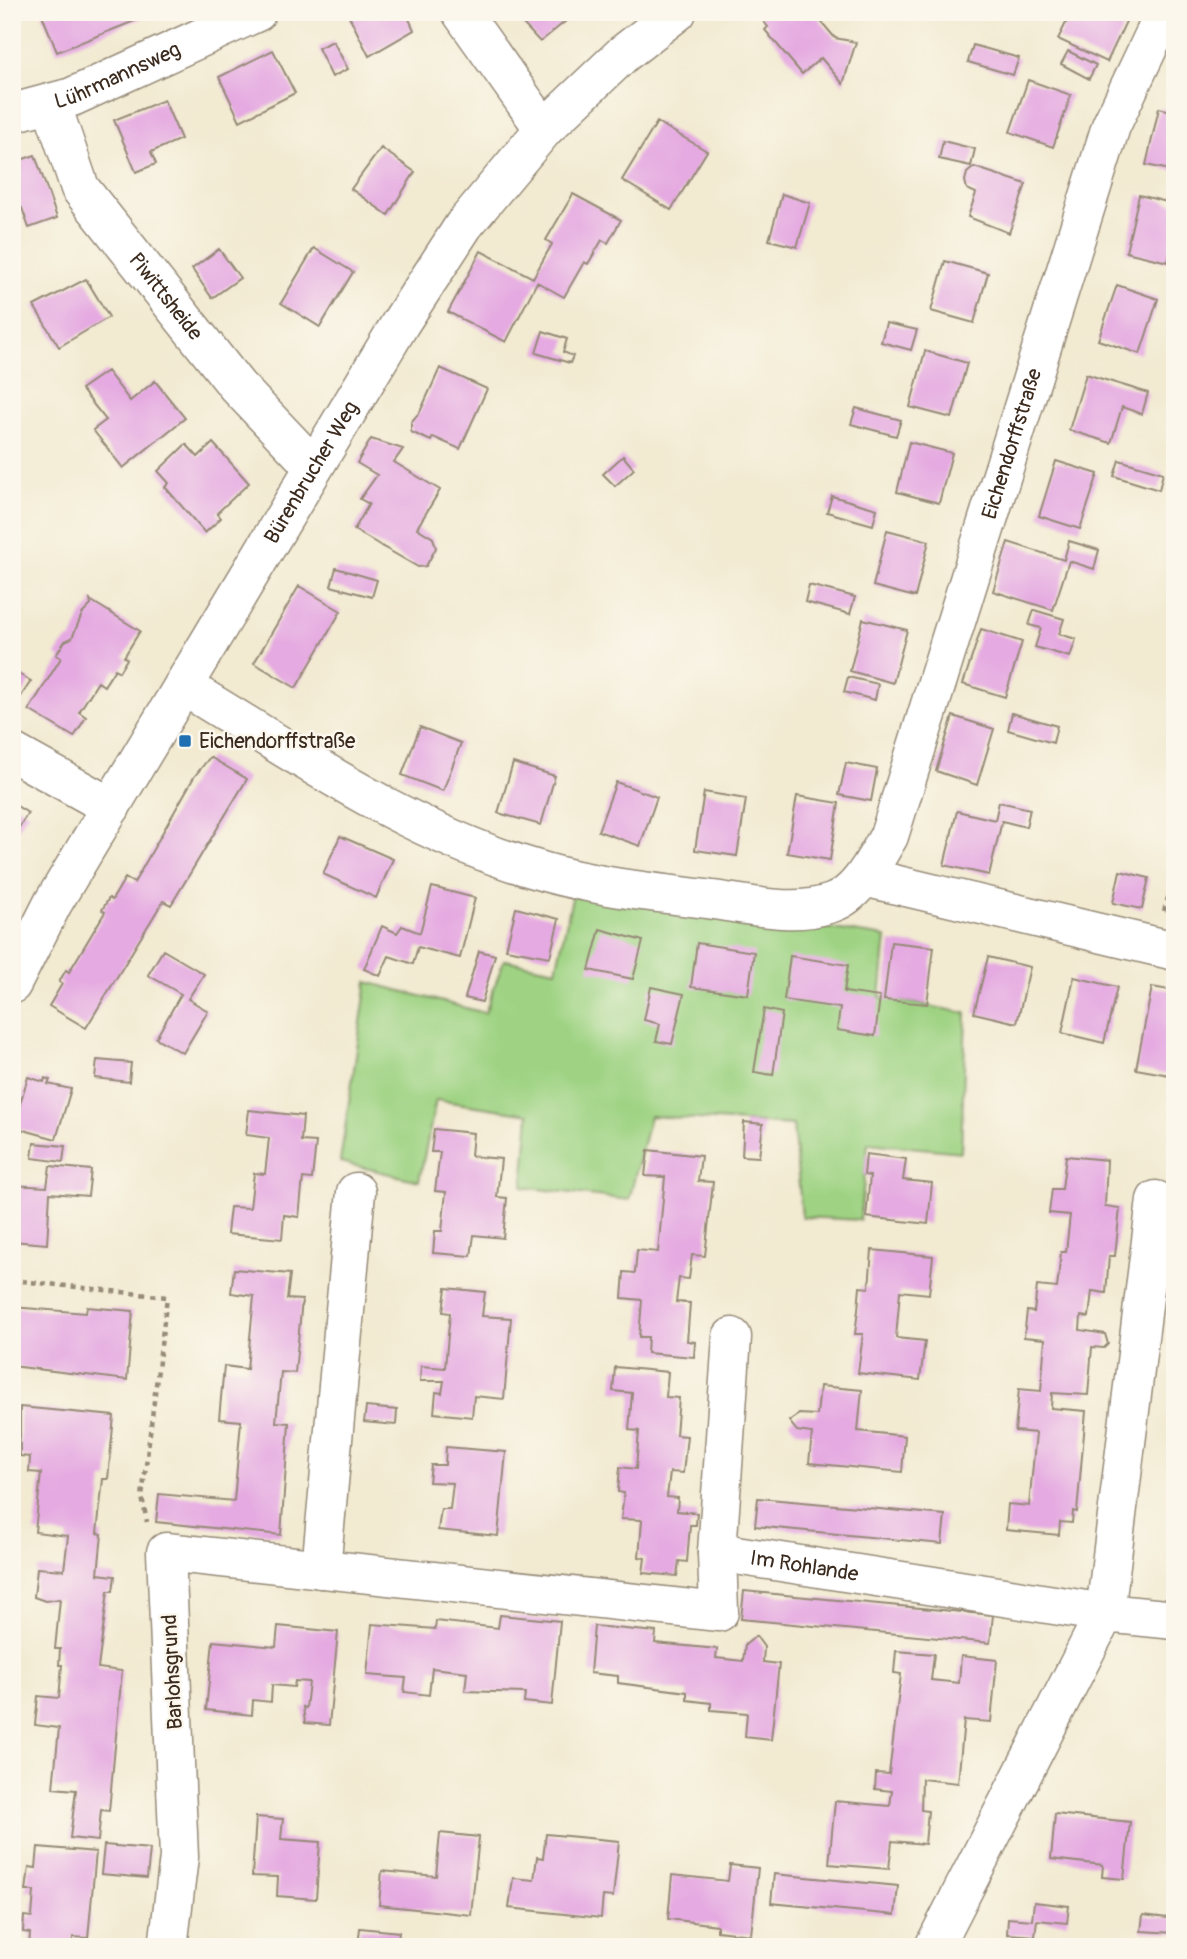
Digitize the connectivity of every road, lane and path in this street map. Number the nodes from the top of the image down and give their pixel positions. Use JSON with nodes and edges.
{"nodes":[{"id":1,"x":257,"y":12,"type":"edge"},
{"id":2,"x":461,"y":12,"type":"edge"},
{"id":3,"x":677,"y":12,"type":"edge"},
{"id":4,"x":1165,"y":12,"type":"edge"},
{"id":5,"x":51,"y":103,"type":"junction"},
{"id":6,"x":12,"y":113,"type":"edge"},
{"id":7,"x":544,"y":129,"type":"junction"},
{"id":8,"x":314,"y":467,"type":"junction"},
{"id":9,"x":184,"y":687,"type":"junction"},
{"id":10,"x":12,"y":752,"type":"edge"},
{"id":11,"x":111,"y":807,"type":"junction"},
{"id":12,"x":864,"y":877,"type":"junction"},
{"id":13,"x":1164,"y":948,"type":"edge"},
{"id":14,"x":12,"y":984,"type":"edge"},
{"id":15,"x":356,"y":1192,"type":"dead end"},
{"id":16,"x":1156,"y":1200,"type":"dead end"},
{"id":17,"x":12,"y":1280,"type":"edge"},
{"id":18,"x":732,"y":1337,"type":"dead end"},
{"id":19,"x":166,"y":1552,"type":"junction"},
{"id":20,"x":717,"y":1552,"type":"junction"},
{"id":21,"x":321,"y":1569,"type":"junction"},
{"id":22,"x":1105,"y":1613,"type":"junction"},
{"id":23,"x":1175,"y":1620,"type":"edge"},
{"id":24,"x":167,"y":1947,"type":"edge"},
{"id":25,"x":934,"y":1947,"type":"edge"}],
"edges":[{"from":1,"to":5,"type":"street","name":"Lührmannsweg"},
{"from":2,"to":7,"type":"street"},
{"from":3,"to":7,"type":"street","name":"Bürenbrucher Weg"},
{"from":4,"to":12,"type":"street","name":"Eichendorffstraße"},
{"from":5,"to":6,"type":"street","name":"Lührmannsweg"},
{"from":5,"to":8,"type":"street","name":"Piwittsheide"},
{"from":7,"to":8,"type":"street","name":"Bürenbrucher Weg"},
{"from":8,"to":9,"type":"street","name":"Bürenbrucher Weg"},
{"from":9,"to":11,"type":"street","name":"Bürenbrucher Weg"},
{"from":9,"to":12,"type":"street","name":"Eichendorffstraße"},
{"from":10,"to":11,"type":"street"},
{"from":11,"to":14,"type":"street","name":"Bürenbrucher Weg"},
{"from":12,"to":13,"type":"street"},
{"from":15,"to":21,"type":"street"},
{"from":16,"to":22,"type":"street"},
{"from":17,"to":19,"type":"path"},
{"from":18,"to":20,"type":"street"},
{"from":19,"to":21,"type":"street"},
{"from":19,"to":24,"type":"street","name":"Barlohsgrund"},
{"from":20,"to":21,"type":"street"},
{"from":20,"to":22,"type":"street","name":"Im Rohlande"},
{"from":22,"to":23,"type":"street","name":"Im Rohlande"},
{"from":22,"to":25,"type":"street"}]}
